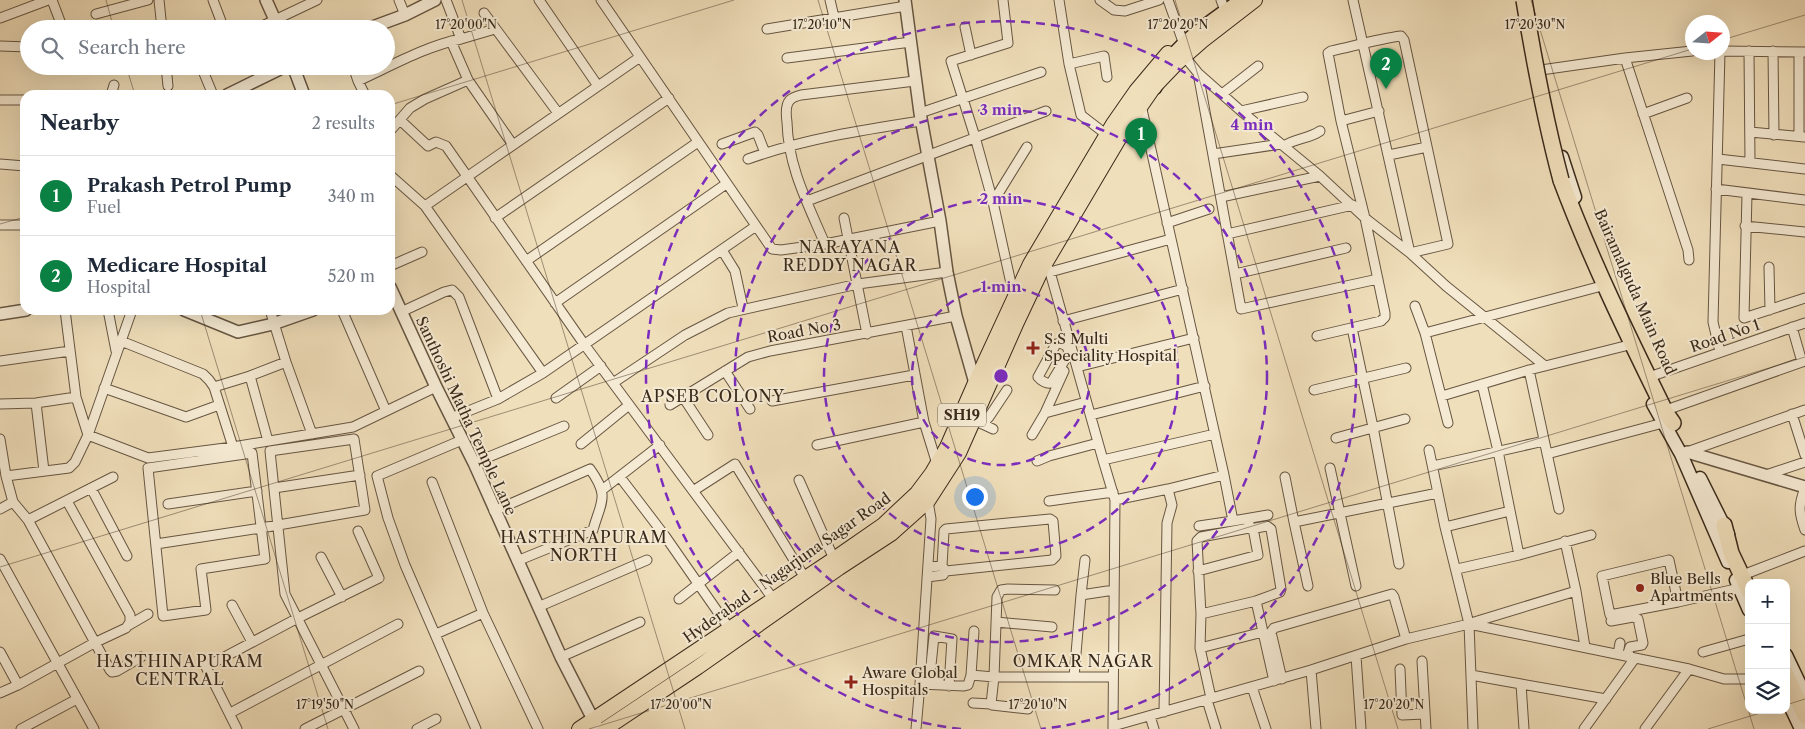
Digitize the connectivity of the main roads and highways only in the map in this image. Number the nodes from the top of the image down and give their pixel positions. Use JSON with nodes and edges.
{"nodes":[{"id":1,"x":1244,"y":0,"type":"edge"},
{"id":2,"x":1255,"y":0,"type":"edge"},
{"id":3,"x":1524,"y":0,"type":"edge"},
{"id":4,"x":1532,"y":0,"type":"edge"},
{"id":5,"x":1226,"y":3,"type":"edge"},
{"id":6,"x":1154,"y":88,"type":"junction"},
{"id":7,"x":1539,"y":91,"type":"junction"},
{"id":8,"x":1668,"y":423,"type":"junction"},
{"id":9,"x":1724,"y":525,"type":"junction"},
{"id":10,"x":1750,"y":578,"type":"edge"},
{"id":11,"x":1744,"y":590,"type":"edge"},
{"id":12,"x":1790,"y":663,"type":"edge"},
{"id":13,"x":1790,"y":683,"type":"edge"},
{"id":14,"x":1805,"y":695,"type":"edge"},
{"id":15,"x":1790,"y":705,"type":"edge"},
{"id":16,"x":1805,"y":716,"type":"edge"},
{"id":17,"x":598,"y":726,"type":"edge"},
{"id":18,"x":579,"y":729,"type":"edge"},
{"id":19,"x":1801,"y":729,"type":"edge"}],
"edges":[{"from":1,"to":6,"type":"highway"},
{"from":2,"to":6,"type":"main road","name":"Hyderabad - Nagarjuna Sagar Road","number":"SH19"},
{"from":3,"to":7,"type":"main road"},
{"from":3,"to":8,"type":"highway","bridge":true},
{"from":4,"to":7,"type":"main road","name":"Bairamalguda Main Road"},
{"from":5,"to":17,"type":"main road","name":"Hyderabad - Nagarjuna Sagar Road","number":"SH19"},
{"from":6,"to":17,"type":"main road","name":"Hyderabad - Nagarjuna Sagar Road","number":"SH19"},
{"from":7,"to":8,"type":"main road","name":"Bairamalguda Main Road"},
{"from":7,"to":8,"type":"main road"},
{"from":8,"to":9,"type":"main road","name":"Bairamalguda Main Road"},
{"from":8,"to":11,"type":"main road"},
{"from":9,"to":10,"type":"main road","name":"Bairamalguda Main Road"},
{"from":9,"to":11,"type":"highway"},
{"from":12,"to":14,"type":"main road"},
{"from":13,"to":16,"type":"highway"},
{"from":15,"to":19,"type":"main road"},
{"from":17,"to":18,"type":"main road","name":"Hyderabad - Nagarjuna Sagar Road","number":"SH19"}]}
